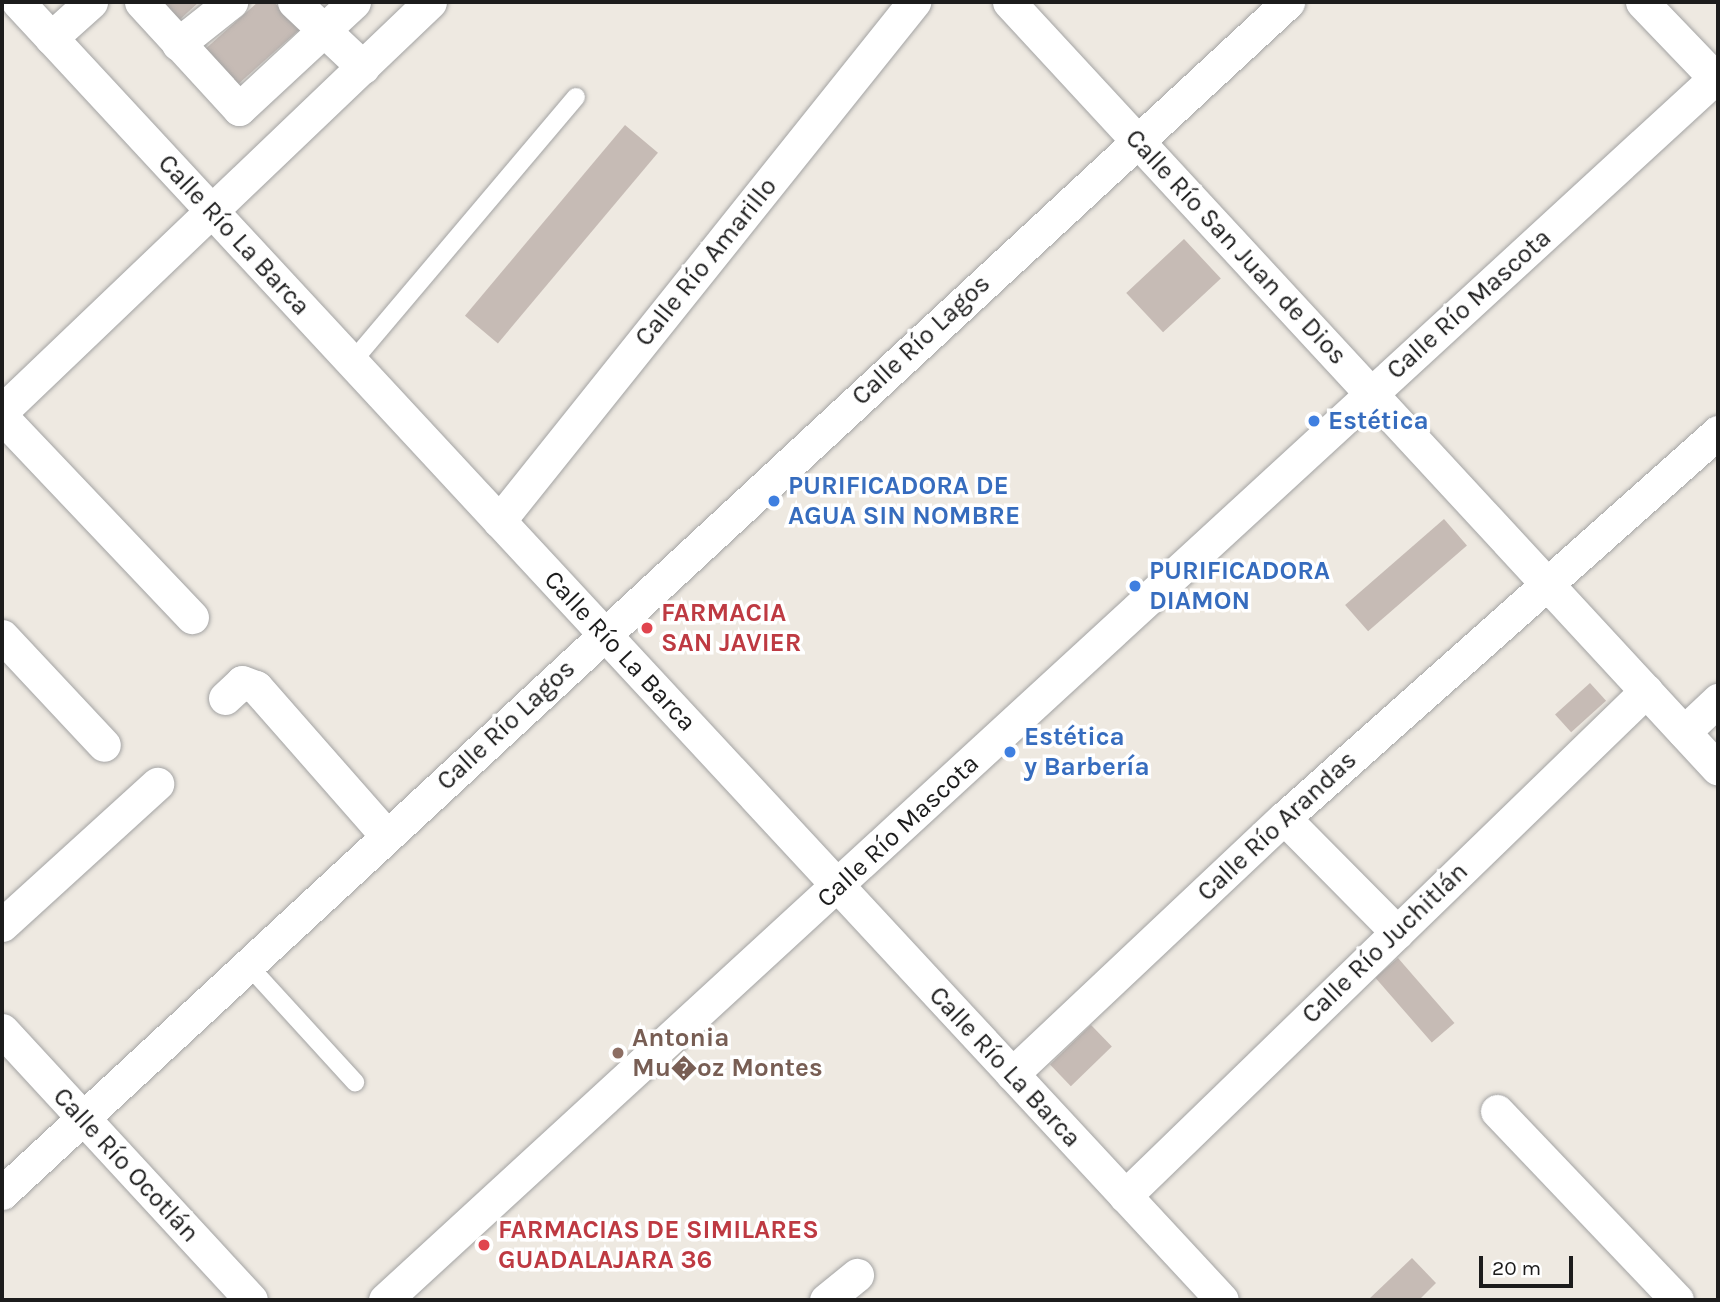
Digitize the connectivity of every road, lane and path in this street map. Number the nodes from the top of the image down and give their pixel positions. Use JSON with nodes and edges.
{"nodes":[{"id":1,"x":18,"y":2,"type":"edge"},
{"id":2,"x":91,"y":2,"type":"edge"},
{"id":3,"x":141,"y":2,"type":"edge"},
{"id":4,"x":231,"y":2,"type":"edge"},
{"id":5,"x":294,"y":2,"type":"edge"},
{"id":6,"x":354,"y":2,"type":"edge"},
{"id":7,"x":430,"y":2,"type":"edge"},
{"id":8,"x":914,"y":2,"type":"edge"},
{"id":9,"x":1009,"y":2,"type":"edge"},
{"id":10,"x":1288,"y":2,"type":"edge"},
{"id":11,"x":1642,"y":2,"type":"edge"},
{"id":12,"x":324,"y":30,"type":"junction"},
{"id":13,"x":51,"y":38,"type":"junction"},
{"id":14,"x":178,"y":44,"type":"junction"},
{"id":15,"x":363,"y":67,"type":"junction"},
{"id":16,"x":1717,"y":77,"type":"edge"},
{"id":17,"x":576,"y":97,"type":"dead end"},
{"id":18,"x":1137,"y":139,"type":"junction"},
{"id":19,"x":212,"y":212,"type":"junction"},
{"id":20,"x":352,"y":362,"type":"junction"},
{"id":21,"x":1371,"y":393,"type":"junction"},
{"id":22,"x":2,"y":411,"type":"edge"},
{"id":23,"x":2,"y":417,"type":"edge"},
{"id":24,"x":1718,"y":432,"type":"edge"},
{"id":25,"x":499,"y":522,"type":"junction"},
{"id":26,"x":1546,"y":583,"type":"junction"},
{"id":27,"x":192,"y":617,"type":"dead end"},
{"id":28,"x":604,"y":634,"type":"junction"},
{"id":29,"x":2,"y":636,"type":"edge"},
{"id":30,"x":1646,"y":691,"type":"junction"},
{"id":31,"x":225,"y":698,"type":"dead end"},
{"id":32,"x":1718,"y":700,"type":"edge"},
{"id":33,"x":1684,"y":732,"type":"junction"},
{"id":34,"x":104,"y":745,"type":"dead end"},
{"id":35,"x":1718,"y":769,"type":"edge"},
{"id":36,"x":157,"y":784,"type":"dead end"},
{"id":37,"x":1284,"y":818,"type":"junction"},
{"id":38,"x":387,"y":836,"type":"junction"},
{"id":39,"x":838,"y":887,"type":"junction"},
{"id":40,"x":2,"y":925,"type":"edge"},
{"id":41,"x":1397,"y":932,"type":"junction"},
{"id":42,"x":248,"y":965,"type":"junction"},
{"id":43,"x":2,"y":1030,"type":"edge"},
{"id":44,"x":1012,"y":1074,"type":"junction"},
{"id":45,"x":355,"y":1082,"type":"dead end"},
{"id":46,"x":1497,"y":1111,"type":"dead end"},
{"id":47,"x":83,"y":1118,"type":"junction"},
{"id":48,"x":2,"y":1193,"type":"edge"},
{"id":49,"x":1125,"y":1196,"type":"junction"},
{"id":50,"x":858,"y":1275,"type":"dead end"},
{"id":51,"x":251,"y":1300,"type":"edge"},
{"id":52,"x":385,"y":1300,"type":"edge"},
{"id":53,"x":826,"y":1300,"type":"edge"},
{"id":54,"x":1222,"y":1300,"type":"edge"},
{"id":55,"x":1677,"y":1300,"type":"edge"}],
"edges":[{"from":1,"to":13,"type":"street","name":"Calle Río La Barca"},
{"from":2,"to":13,"type":"street"},
{"from":3,"to":14,"type":"street"},
{"from":4,"to":14,"type":"street"},
{"from":5,"to":12,"type":"street"},
{"from":6,"to":12,"type":"street"},
{"from":7,"to":15,"type":"street"},
{"from":8,"to":25,"type":"street","name":"Calle Río Amarillo"},
{"from":9,"to":18,"type":"street","name":"Calle Río San Juan de Dios"},
{"from":10,"to":18,"type":"street","name":"Calle Río Lagos"},
{"from":11,"to":16,"type":"street"},
{"from":12,"to":14,"type":"street"},
{"from":12,"to":15,"type":"street"},
{"from":13,"to":19,"type":"street","name":"Calle Río La Barca"},
{"from":15,"to":19,"type":"street"},
{"from":16,"to":21,"type":"street","name":"Calle Río Mascota"},
{"from":17,"to":20,"type":"lane"},
{"from":18,"to":21,"type":"street","name":"Calle Río San Juan de Dios"},
{"from":18,"to":28,"type":"street","name":"Calle Río Lagos"},
{"from":19,"to":20,"type":"street","name":"Calle Río La Barca"},
{"from":19,"to":22,"type":"street"},
{"from":20,"to":25,"type":"street","name":"Calle Río La Barca"},
{"from":21,"to":26,"type":"street","name":"Calle Río San Juan de Dios"},
{"from":21,"to":39,"type":"street","name":"Calle Río Mascota"},
{"from":23,"to":27,"type":"street"},
{"from":24,"to":26,"type":"street","name":"Calle Río Arandas"},
{"from":25,"to":28,"type":"street","name":"Calle Río La Barca"},
{"from":26,"to":30,"type":"street","name":"Calle Río San Juan de Dios"},
{"from":26,"to":37,"type":"street","name":"Calle Río Arandas"},
{"from":28,"to":38,"type":"street","name":"Calle Río Lagos"},
{"from":28,"to":39,"type":"street","name":"Calle Río La Barca"},
{"from":29,"to":34,"type":"street"},
{"from":30,"to":33,"type":"street","name":"Calle Río San Juan de Dios"},
{"from":30,"to":41,"type":"street","name":"Calle Río Juchitlán"},
{"from":31,"to":38,"type":"street"},
{"from":32,"to":33,"type":"street"},
{"from":33,"to":35,"type":"street","name":"Calle Río San Juan de Dios"},
{"from":36,"to":40,"type":"street"},
{"from":37,"to":41,"type":"street"},
{"from":37,"to":44,"type":"street","name":"Calle Río Arandas"},
{"from":38,"to":42,"type":"street","name":"Calle Río Lagos"},
{"from":39,"to":44,"type":"street","name":"Calle Río La Barca"},
{"from":39,"to":52,"type":"street","name":"Calle Río Mascota"},
{"from":41,"to":49,"type":"street","name":"Calle Río Juchitlán"},
{"from":42,"to":45,"type":"lane"},
{"from":42,"to":47,"type":"street","name":"Calle Río Lagos"},
{"from":43,"to":47,"type":"street","name":"Calle Río Ocotlán"},
{"from":44,"to":49,"type":"street","name":"Calle Río La Barca"},
{"from":46,"to":55,"type":"street"},
{"from":47,"to":48,"type":"street","name":"Calle Río Lagos"},
{"from":47,"to":51,"type":"street","name":"Calle Río Ocotlán"},
{"from":49,"to":54,"type":"street","name":"Calle Río La Barca"},
{"from":50,"to":53,"type":"street"}]}
